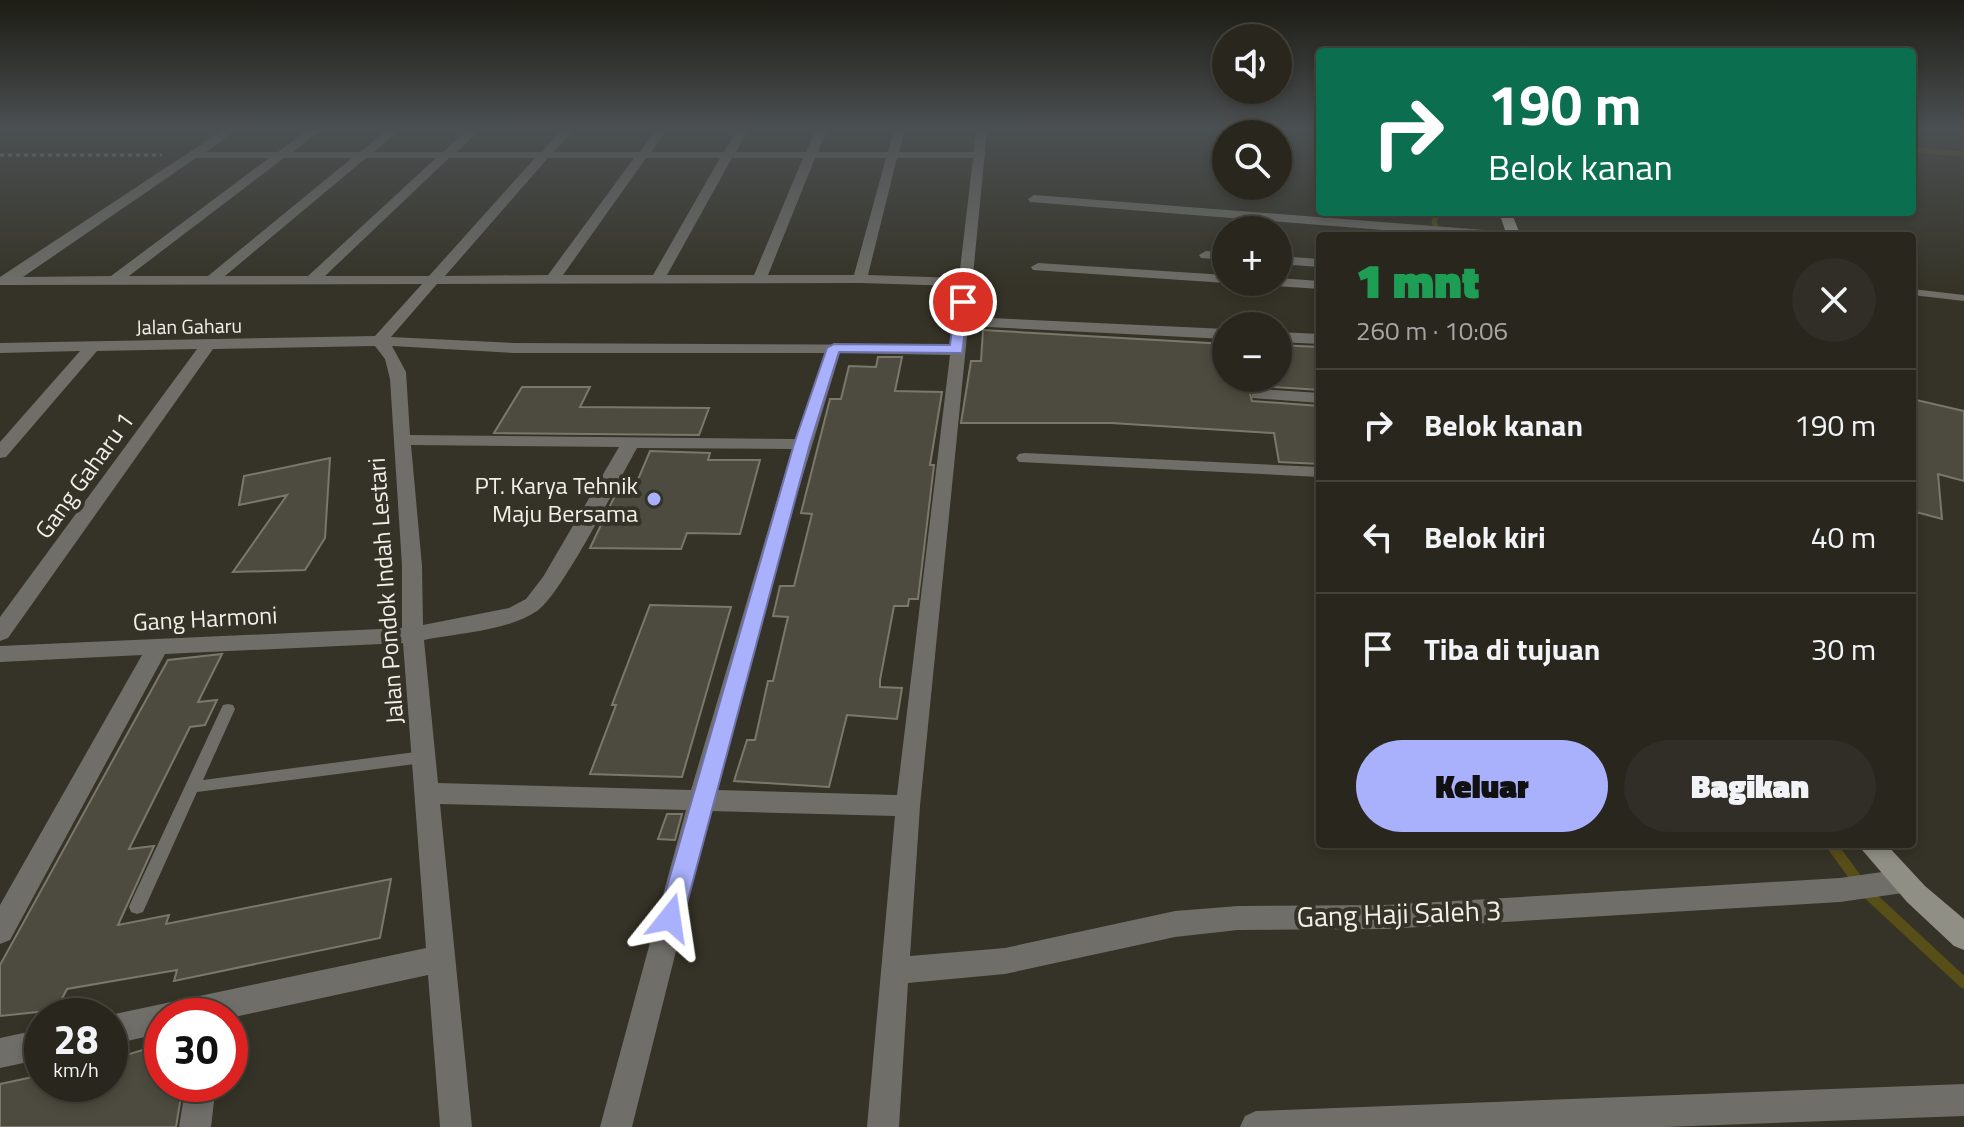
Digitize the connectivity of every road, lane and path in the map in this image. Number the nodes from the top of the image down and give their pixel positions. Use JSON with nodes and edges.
{"nodes":[{"id":1,"x":150,"y":183,"type":"edge"},
{"id":2,"x":245,"y":183,"type":"edge"},
{"id":3,"x":330,"y":183,"type":"edge"},
{"id":4,"x":417,"y":183,"type":"edge"},
{"id":5,"x":521,"y":183,"type":"edge"},
{"id":6,"x":623,"y":183,"type":"edge"},
{"id":7,"x":714,"y":183,"type":"edge"},
{"id":8,"x":800,"y":183,"type":"edge"},
{"id":9,"x":885,"y":183,"type":"edge"},
{"id":10,"x":976,"y":183,"type":"edge"},
{"id":11,"x":1034,"y":199,"type":"dead end"},
{"id":12,"x":1465,"y":232,"type":"edge"},
{"id":13,"x":1206,"y":255,"type":"dead end"},
{"id":14,"x":1212,"y":255,"type":"edge"},
{"id":15,"x":1292,"y":261,"type":"edge"},
{"id":16,"x":1316,"y":263,"type":"edge"},
{"id":17,"x":1038,"y":267,"type":"dead end"},
{"id":18,"x":1212,"y":278,"type":"edge"},
{"id":19,"x":435,"y":279,"type":"junction"},
{"id":20,"x":553,"y":279,"type":"junction"},
{"id":21,"x":860,"y":279,"type":"junction"},
{"id":22,"x":657,"y":280,"type":"junction"},
{"id":23,"x":759,"y":280,"type":"junction"},
{"id":24,"x":3,"y":281,"type":"edge"},
{"id":25,"x":114,"y":281,"type":"junction"},
{"id":26,"x":211,"y":281,"type":"junction"},
{"id":27,"x":311,"y":281,"type":"junction"},
{"id":28,"x":966,"y":282,"type":"junction"},
{"id":29,"x":1292,"y":283,"type":"edge"},
{"id":30,"x":1316,"y":285,"type":"edge"},
{"id":31,"x":1916,"y":292,"type":"edge"},
{"id":32,"x":1964,"y":298,"type":"edge"},
{"id":33,"x":960,"y":321,"type":"junction"},
{"id":34,"x":1212,"y":333,"type":"edge"},
{"id":35,"x":1292,"y":338,"type":"edge"},
{"id":36,"x":1316,"y":339,"type":"edge"},
{"id":37,"x":379,"y":341,"type":"junction"},
{"id":38,"x":207,"y":346,"type":"junction"},
{"id":39,"x":92,"y":347,"type":"junction"},
{"id":40,"x":0,"y":348,"type":"edge"},
{"id":41,"x":834,"y":348,"type":"junction"},
{"id":42,"x":957,"y":350,"type":"junction"},
{"id":43,"x":1258,"y":394,"type":"dead end"},
{"id":44,"x":1316,"y":398,"type":"edge"},
{"id":45,"x":401,"y":440,"type":"junction"},
{"id":46,"x":632,"y":441,"type":"junction"},
{"id":47,"x":802,"y":444,"type":"junction"},
{"id":48,"x":0,"y":453,"type":"edge"},
{"id":49,"x":1025,"y":458,"type":"dead end"},
{"id":50,"x":1316,"y":472,"type":"edge"},
{"id":51,"x":0,"y":633,"type":"edge"},
{"id":52,"x":413,"y":635,"type":"junction"},
{"id":53,"x":158,"y":647,"type":"junction"},
{"id":54,"x":0,"y":654,"type":"edge"},
{"id":55,"x":228,"y":709,"type":"dead end"},
{"id":56,"x":423,"y":757,"type":"junction"},
{"id":57,"x":192,"y":787,"type":"junction"},
{"id":58,"x":426,"y":793,"type":"junction"},
{"id":59,"x":701,"y":799,"type":"junction"},
{"id":60,"x":908,"y":806,"type":"junction"},
{"id":61,"x":1872,"y":848,"type":"edge"},
{"id":62,"x":1893,"y":883,"type":"junction"},
{"id":63,"x":137,"y":907,"type":"dead end"},
{"id":64,"x":0,"y":931,"type":"edge"},
{"id":65,"x":1964,"y":937,"type":"edge"},
{"id":66,"x":439,"y":959,"type":"junction"},
{"id":67,"x":897,"y":971,"type":"junction"},
{"id":68,"x":248,"y":1003,"type":"edge"},
{"id":69,"x":24,"y":1048,"type":"edge"},
{"id":70,"x":0,"y":1053,"type":"edge"},
{"id":71,"x":1964,"y":1100,"type":"edge"},
{"id":72,"x":198,"y":1102,"type":"edge"},
{"id":73,"x":195,"y":1127,"type":"edge"},
{"id":74,"x":456,"y":1127,"type":"edge"},
{"id":75,"x":616,"y":1127,"type":"edge"},
{"id":76,"x":883,"y":1127,"type":"edge"},
{"id":77,"x":1256,"y":1127,"type":"edge"}],
"edges":[{"from":1,"to":24,"type":"street"},
{"from":2,"to":25,"type":"street"},
{"from":3,"to":26,"type":"street"},
{"from":4,"to":27,"type":"street"},
{"from":5,"to":19,"type":"street"},
{"from":6,"to":20,"type":"street"},
{"from":7,"to":22,"type":"street"},
{"from":8,"to":23,"type":"street"},
{"from":9,"to":21,"type":"street"},
{"from":10,"to":28,"type":"street"},
{"from":11,"to":12,"type":"street"},
{"from":13,"to":14,"type":"street"},
{"from":15,"to":16,"type":"street"},
{"from":17,"to":18,"type":"street"},
{"from":19,"to":20,"type":"street"},
{"from":19,"to":27,"type":"street"},
{"from":19,"to":37,"type":"street"},
{"from":20,"to":22,"type":"street"},
{"from":21,"to":23,"type":"street"},
{"from":21,"to":28,"type":"street"},
{"from":22,"to":23,"type":"street"},
{"from":24,"to":25,"type":"street"},
{"from":25,"to":26,"type":"street"},
{"from":26,"to":27,"type":"street"},
{"from":28,"to":33,"type":"street"},
{"from":29,"to":30,"type":"street"},
{"from":31,"to":32,"type":"lane"},
{"from":33,"to":34,"type":"street"},
{"from":33,"to":42,"type":"street"},
{"from":35,"to":36,"type":"street"},
{"from":37,"to":38,"type":"street","name":"Jalan Gaharu"},
{"from":37,"to":41,"type":"street","name":"Jalan Gaharu"},
{"from":37,"to":45,"type":"street","name":"Jalan Pondok Indah Lestari"},
{"from":38,"to":39,"type":"street","name":"Jalan Gaharu"},
{"from":38,"to":51,"type":"street","name":"Gang Gaharu 1"},
{"from":39,"to":40,"type":"street","name":"Jalan Gaharu"},
{"from":39,"to":48,"type":"street"},
{"from":41,"to":42,"type":"street","name":"Jalan Gaharu"},
{"from":41,"to":47,"type":"street"},
{"from":42,"to":60,"type":"street"},
{"from":43,"to":44,"type":"street"},
{"from":45,"to":46,"type":"street"},
{"from":45,"to":52,"type":"street","name":"Jalan Pondok Indah Lestari"},
{"from":46,"to":47,"type":"street"},
{"from":46,"to":52,"type":"street","name":"Gang Harmoni"},
{"from":47,"to":59,"type":"street"},
{"from":49,"to":50,"type":"street"},
{"from":52,"to":53,"type":"street","name":"Gang Harmoni"},
{"from":52,"to":56,"type":"street","name":"Jalan Pondok Indah Lestari"},
{"from":53,"to":54,"type":"street","name":"Gang Harmoni"},
{"from":53,"to":64,"type":"street"},
{"from":55,"to":57,"type":"lane"},
{"from":56,"to":57,"type":"lane"},
{"from":56,"to":58,"type":"street","name":"Jalan Pondok Indah Lestari"},
{"from":57,"to":63,"type":"lane"},
{"from":58,"to":59,"type":"street"},
{"from":58,"to":66,"type":"street","name":"Jalan Pondok Indah Lestari"},
{"from":59,"to":60,"type":"street"},
{"from":59,"to":75,"type":"street"},
{"from":60,"to":67,"type":"street"},
{"from":61,"to":62,"type":"street"},
{"from":62,"to":65,"type":"street"},
{"from":62,"to":67,"type":"street","name":"Gang Haji Saleh 3"},
{"from":66,"to":68,"type":"street"},
{"from":66,"to":74,"type":"street","name":"Jalan Pondok Indah Lestari"},
{"from":67,"to":76,"type":"street"},
{"from":69,"to":70,"type":"street"},
{"from":71,"to":77,"type":"street"},
{"from":72,"to":73,"type":"street"}]}
